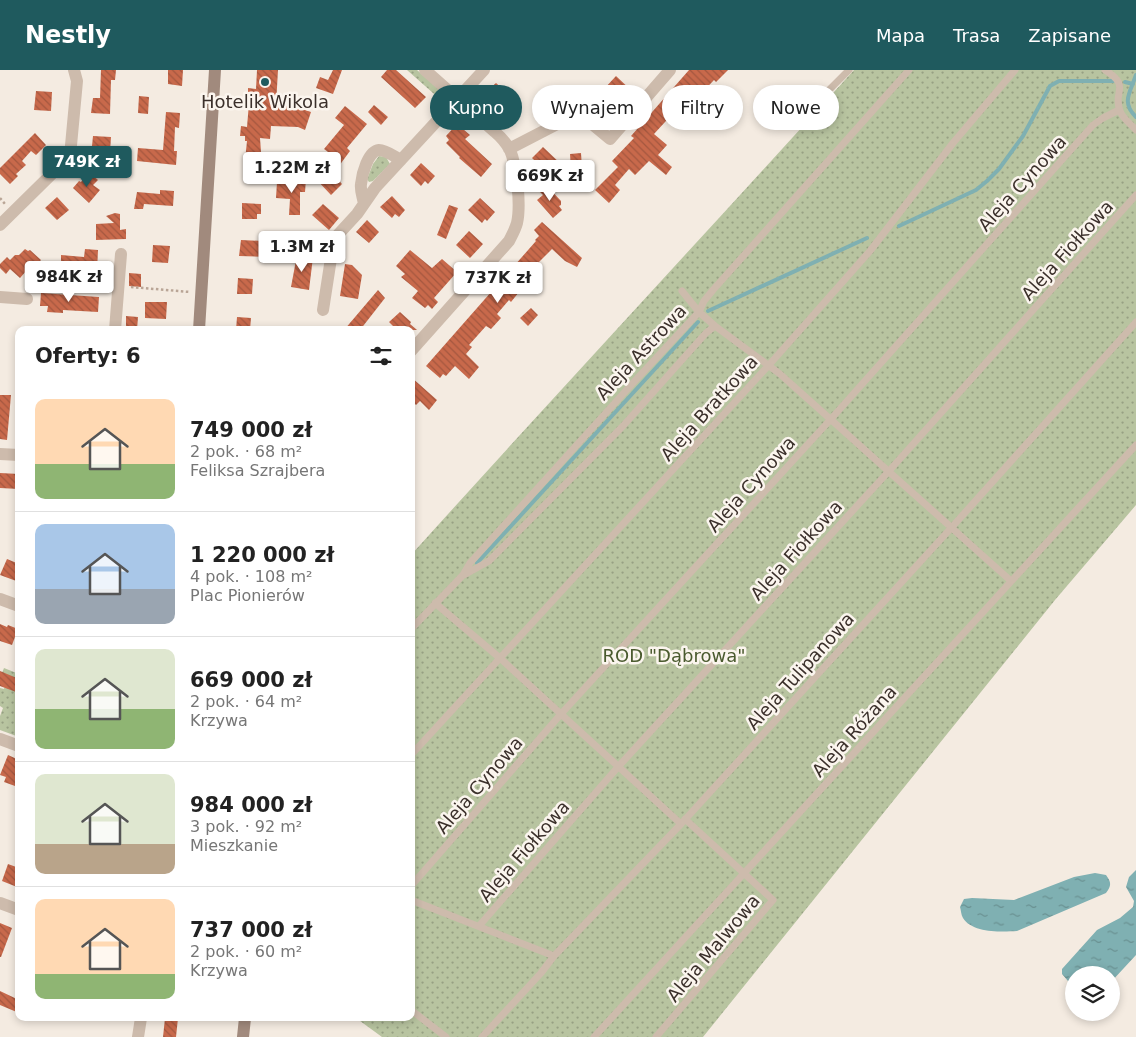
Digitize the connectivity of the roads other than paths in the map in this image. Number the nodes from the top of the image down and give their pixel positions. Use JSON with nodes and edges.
{"nodes":[{"id":1,"x":74,"y":70,"type":"edge"},
{"id":2,"x":215,"y":70,"type":"edge"},
{"id":3,"x":425,"y":70,"type":"edge"},
{"id":4,"x":484,"y":70,"type":"edge"},
{"id":5,"x":670,"y":70,"type":"edge"},
{"id":6,"x":848,"y":70,"type":"edge"},
{"id":7,"x":909,"y":70,"type":"edge"},
{"id":8,"x":1016,"y":70,"type":"edge"},
{"id":9,"x":1105,"y":70,"type":"edge"},
{"id":10,"x":442,"y":85,"type":"edge"},
{"id":11,"x":471,"y":85,"type":"edge"},
{"id":12,"x":833,"y":85,"type":"edge"},
{"id":13,"x":1120,"y":110,"type":"junction"},
{"id":14,"x":430,"y":129,"type":"edge"},
{"id":15,"x":494,"y":130,"type":"edge"},
{"id":16,"x":1136,"y":130,"type":"edge"},
{"id":17,"x":509,"y":149,"type":"junction"},
{"id":18,"x":401,"y":160,"type":"junction"},
{"id":19,"x":1136,"y":195,"type":"edge"},
{"id":20,"x":364,"y":204,"type":"junction"},
{"id":21,"x":0,"y":226,"type":"edge"},
{"id":22,"x":121,"y":254,"type":"dead end"},
{"id":23,"x":682,"y":291,"type":"dead end"},
{"id":24,"x":0,"y":297,"type":"edge"},
{"id":25,"x":27,"y":299,"type":"dead end"},
{"id":26,"x":323,"y":310,"type":"dead end"},
{"id":27,"x":699,"y":312,"type":"junction"},
{"id":28,"x":1136,"y":322,"type":"edge"},
{"id":29,"x":115,"y":326,"type":"edge"},
{"id":30,"x":199,"y":326,"type":"edge"},
{"id":31,"x":715,"y":326,"type":"junction"},
{"id":32,"x":415,"y":347,"type":"edge"},
{"id":33,"x":769,"y":365,"type":"junction"},
{"id":34,"x":831,"y":419,"type":"junction"},
{"id":35,"x":1136,"y":445,"type":"edge"},
{"id":36,"x":0,"y":454,"type":"edge"},
{"id":37,"x":15,"y":455,"type":"edge"},
{"id":38,"x":889,"y":471,"type":"junction"},
{"id":39,"x":952,"y":527,"type":"junction"},
{"id":40,"x":463,"y":575,"type":"junction"},
{"id":41,"x":1011,"y":580,"type":"junction"},
{"id":42,"x":0,"y":599,"type":"edge"},
{"id":43,"x":436,"y":603,"type":"junction"},
{"id":44,"x":15,"y":605,"type":"edge"},
{"id":45,"x":415,"y":625,"type":"edge"},
{"id":46,"x":501,"y":659,"type":"junction"},
{"id":47,"x":561,"y":714,"type":"junction"},
{"id":48,"x":0,"y":739,"type":"edge"},
{"id":49,"x":15,"y":745,"type":"edge"},
{"id":50,"x":415,"y":751,"type":"edge"},
{"id":51,"x":618,"y":767,"type":"junction"},
{"id":52,"x":683,"y":821,"type":"junction"},
{"id":53,"x":744,"y":874,"type":"junction"},
{"id":54,"x":415,"y":881,"type":"edge"},
{"id":55,"x":415,"y":902,"type":"edge"},
{"id":56,"x":0,"y":903,"type":"edge"},
{"id":57,"x":15,"y":909,"type":"edge"},
{"id":58,"x":479,"y":926,"type":"junction"},
{"id":59,"x":554,"y":956,"type":"junction"},
{"id":60,"x":415,"y":1013,"type":"edge"},
{"id":61,"x":141,"y":1021,"type":"edge"},
{"id":62,"x":245,"y":1021,"type":"edge"},
{"id":63,"x":138,"y":1037,"type":"edge"},
{"id":64,"x":243,"y":1037,"type":"edge"},
{"id":65,"x":446,"y":1037,"type":"edge"},
{"id":66,"x":482,"y":1037,"type":"edge"},
{"id":67,"x":594,"y":1037,"type":"edge"},
{"id":68,"x":656,"y":1037,"type":"edge"}],
"edges":[{"from":1,"to":21,"type":"street"},
{"from":2,"to":30,"type":"street"},
{"from":3,"to":10,"type":"street"},
{"from":4,"to":11,"type":"street"},
{"from":5,"to":17,"type":"street"},
{"from":6,"to":12,"type":"lane"},
{"from":7,"to":27,"type":"lane","name":"Aleja Astrowa"},
{"from":8,"to":33,"type":"lane","name":"Aleja Bratkowa"},
{"from":9,"to":13,"type":"lane"},
{"from":13,"to":16,"type":"lane"},
{"from":13,"to":34,"type":"lane","name":"Aleja Cynowa"},
{"from":14,"to":18,"type":"street"},
{"from":15,"to":17,"type":"street"},
{"from":17,"to":32,"type":"street"},
{"from":18,"to":20,"type":"street"},
{"from":18,"to":20,"type":"street"},
{"from":19,"to":38,"type":"lane","name":"Aleja Fiołkowa"},
{"from":20,"to":26,"type":"street"},
{"from":22,"to":29,"type":"street"},
{"from":23,"to":27,"type":"lane"},
{"from":24,"to":25,"type":"street"},
{"from":27,"to":31,"type":"lane"},
{"from":27,"to":40,"type":"lane","name":"Aleja Astrowa"},
{"from":28,"to":39,"type":"lane","name":"Aleja Tulipanowa"},
{"from":31,"to":33,"type":"lane"},
{"from":31,"to":40,"type":"lane"},
{"from":33,"to":34,"type":"lane"},
{"from":33,"to":46,"type":"lane","name":"Aleja Bratkowa"},
{"from":34,"to":38,"type":"lane"},
{"from":34,"to":47,"type":"lane","name":"Aleja Cynowa"},
{"from":35,"to":41,"type":"lane","name":"Aleja Różana"},
{"from":36,"to":37,"type":"street"},
{"from":38,"to":39,"type":"lane"},
{"from":38,"to":51,"type":"lane","name":"Aleja Fiołkowa"},
{"from":39,"to":41,"type":"lane"},
{"from":39,"to":52,"type":"lane","name":"Aleja Tulipanowa"},
{"from":40,"to":43,"type":"lane","name":"Aleja Astrowa"},
{"from":41,"to":53,"type":"lane","name":"Aleja Różana"},
{"from":42,"to":44,"type":"street"},
{"from":43,"to":45,"type":"lane","name":"Aleja Astrowa"},
{"from":43,"to":46,"type":"lane","name":"Aleja Malwowa"},
{"from":46,"to":47,"type":"lane","name":"Aleja Malwowa"},
{"from":46,"to":50,"type":"lane","name":"Aleja Bratkowa"},
{"from":47,"to":51,"type":"lane","name":"Aleja Malwowa"},
{"from":47,"to":54,"type":"lane","name":"Aleja Cynowa"},
{"from":48,"to":49,"type":"street"},
{"from":51,"to":52,"type":"lane","name":"Aleja Malwowa"},
{"from":51,"to":58,"type":"lane","name":"Aleja Fiołkowa"},
{"from":52,"to":53,"type":"lane","name":"Aleja Malwowa"},
{"from":52,"to":59,"type":"lane","name":"Aleja Tulipanowa"},
{"from":53,"to":67,"type":"lane","name":"Aleja Różana"},
{"from":53,"to":68,"type":"lane","name":"Aleja Malwowa"},
{"from":55,"to":58,"type":"lane"},
{"from":56,"to":57,"type":"street"},
{"from":58,"to":59,"type":"lane"},
{"from":59,"to":66,"type":"lane","name":"Aleja Tulipanowa"},
{"from":60,"to":65,"type":"lane"},
{"from":61,"to":63,"type":"street"},
{"from":62,"to":64,"type":"street"}]}
